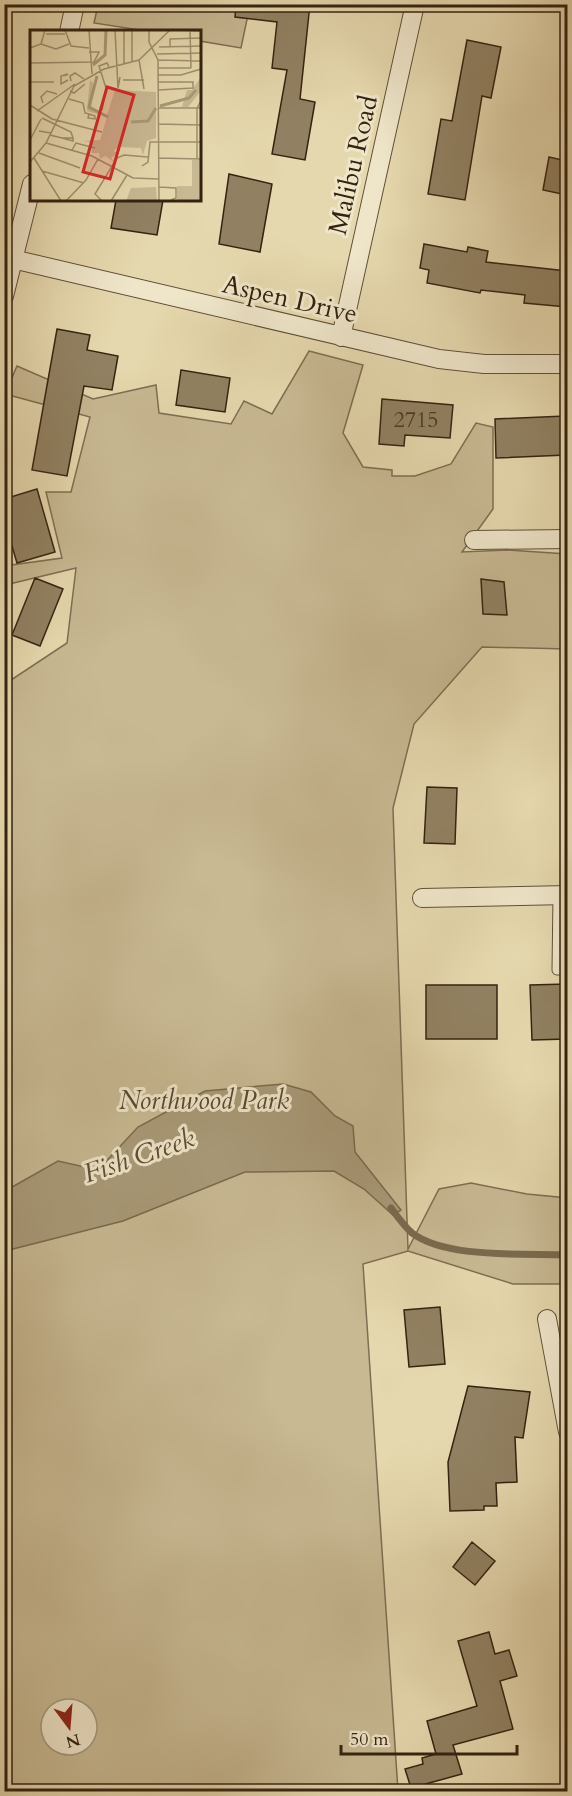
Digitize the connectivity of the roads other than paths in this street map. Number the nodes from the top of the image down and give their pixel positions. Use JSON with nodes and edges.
{"nodes":[{"id":1,"x":75,"y":4,"type":"edge"},
{"id":2,"x":416,"y":4,"type":"edge"},
{"id":3,"x":69,"y":30,"type":"edge"},
{"id":4,"x":30,"y":190,"type":"edge"},
{"id":5,"x":9,"y":258,"type":"edge"},
{"id":6,"x":4,"y":296,"type":"edge"},
{"id":7,"x":341,"y":337,"type":"junction"},
{"id":8,"x":567,"y":364,"type":"edge"},
{"id":9,"x":567,"y":539,"type":"edge"},
{"id":10,"x":474,"y":540,"type":"dead end"},
{"id":11,"x":563,"y":895,"type":"edge"},
{"id":12,"x":422,"y":898,"type":"dead end"},
{"id":13,"x":567,"y":970,"type":"edge"},
{"id":14,"x":547,"y":1319,"type":"dead end"},
{"id":15,"x":567,"y":1432,"type":"edge"}],
"edges":[{"from":1,"to":3,"type":"street"},
{"from":2,"to":7,"type":"street","name":"Malibu Road"},
{"from":4,"to":5,"type":"street"},
{"from":5,"to":6,"type":"street"},
{"from":5,"to":7,"type":"street","name":"Aspen Drive"},
{"from":7,"to":8,"type":"street","name":"Aspen Drive"},
{"from":9,"to":10,"type":"street"},
{"from":11,"to":12,"type":"street"},
{"from":11,"to":13,"type":"lane"},
{"from":14,"to":15,"type":"street"}]}
